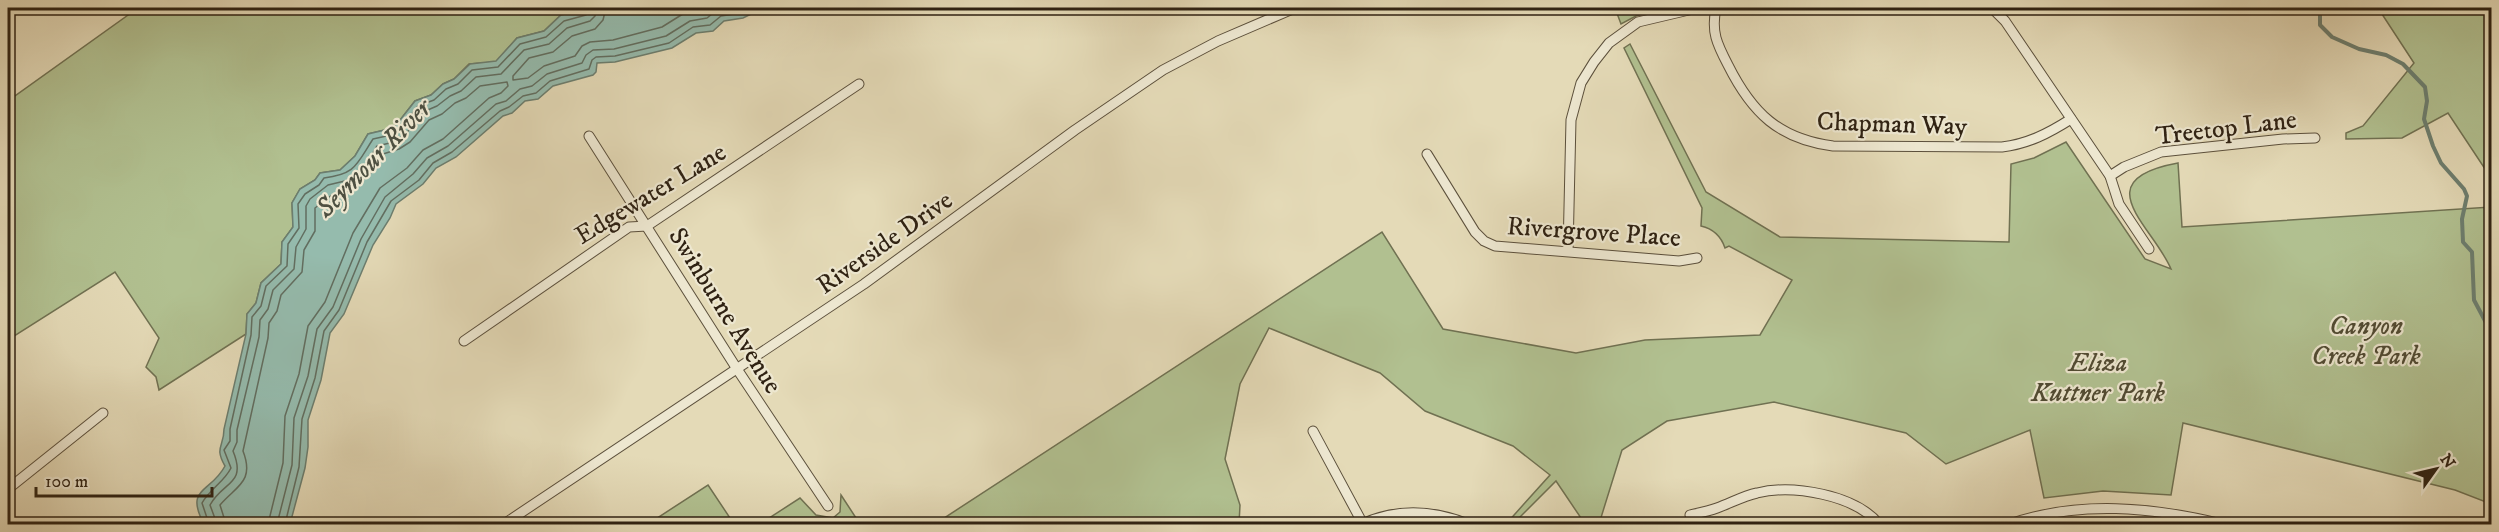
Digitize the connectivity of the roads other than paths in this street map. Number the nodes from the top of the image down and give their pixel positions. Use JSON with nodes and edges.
{"nodes":[{"id":1,"x":1295,"y":8,"type":"edge"},
{"id":2,"x":1716,"y":8,"type":"edge"},
{"id":3,"x":1721,"y":8,"type":"edge"},
{"id":4,"x":1885,"y":8,"type":"edge"},
{"id":5,"x":1992,"y":8,"type":"edge"},
{"id":6,"x":859,"y":84,"type":"dead end"},
{"id":7,"x":2071,"y":119,"type":"junction"},
{"id":8,"x":589,"y":136,"type":"dead end"},
{"id":9,"x":2315,"y":138,"type":"dead end"},
{"id":10,"x":1427,"y":154,"type":"dead end"},
{"id":11,"x":2110,"y":176,"type":"junction"},
{"id":12,"x":647,"y":226,"type":"junction"},
{"id":13,"x":2149,"y":249,"type":"dead end"},
{"id":14,"x":1568,"y":251,"type":"junction"},
{"id":15,"x":1697,"y":258,"type":"dead end"},
{"id":16,"x":464,"y":341,"type":"dead end"},
{"id":17,"x":737,"y":369,"type":"junction"},
{"id":18,"x":103,"y":413,"type":"dead end"},
{"id":19,"x":1313,"y":431,"type":"dead end"},
{"id":20,"x":8,"y":489,"type":"edge"},
{"id":21,"x":828,"y":506,"type":"dead end"},
{"id":22,"x":1690,"y":515,"type":"dead end"},
{"id":23,"x":1363,"y":524,"type":"edge"},
{"id":24,"x":504,"y":525,"type":"edge"},
{"id":25,"x":1468,"y":525,"type":"edge"},
{"id":26,"x":1879,"y":525,"type":"edge"},
{"id":27,"x":2010,"y":525,"type":"edge"},
{"id":28,"x":2222,"y":525,"type":"edge"}],
"edges":[{"from":1,"to":17,"type":"street","name":"Riverside Drive"},
{"from":2,"to":3,"type":"street"},
{"from":2,"to":7,"type":"street","name":"Chapman Way"},
{"from":2,"to":14,"type":"street"},
{"from":4,"to":5,"type":"street"},
{"from":5,"to":7,"type":"street"},
{"from":6,"to":12,"type":"street","name":"Edgewater Lane"},
{"from":7,"to":11,"type":"street"},
{"from":8,"to":12,"type":"street","name":"Swinburne Avenue"},
{"from":9,"to":11,"type":"street","name":"Treetop Lane"},
{"from":10,"to":14,"type":"street","name":"Rivergrove Place"},
{"from":11,"to":13,"type":"street"},
{"from":12,"to":16,"type":"street","name":"Edgewater Lane"},
{"from":12,"to":17,"type":"street","name":"Swinburne Avenue"},
{"from":14,"to":15,"type":"street","name":"Rivergrove Place"},
{"from":17,"to":21,"type":"street","name":"Swinburne Avenue"},
{"from":17,"to":24,"type":"street","name":"Riverside Drive"},
{"from":18,"to":20,"type":"street"},
{"from":19,"to":23,"type":"street"},
{"from":22,"to":26,"type":"street"},
{"from":23,"to":25,"type":"street"},
{"from":27,"to":28,"type":"street"}]}
